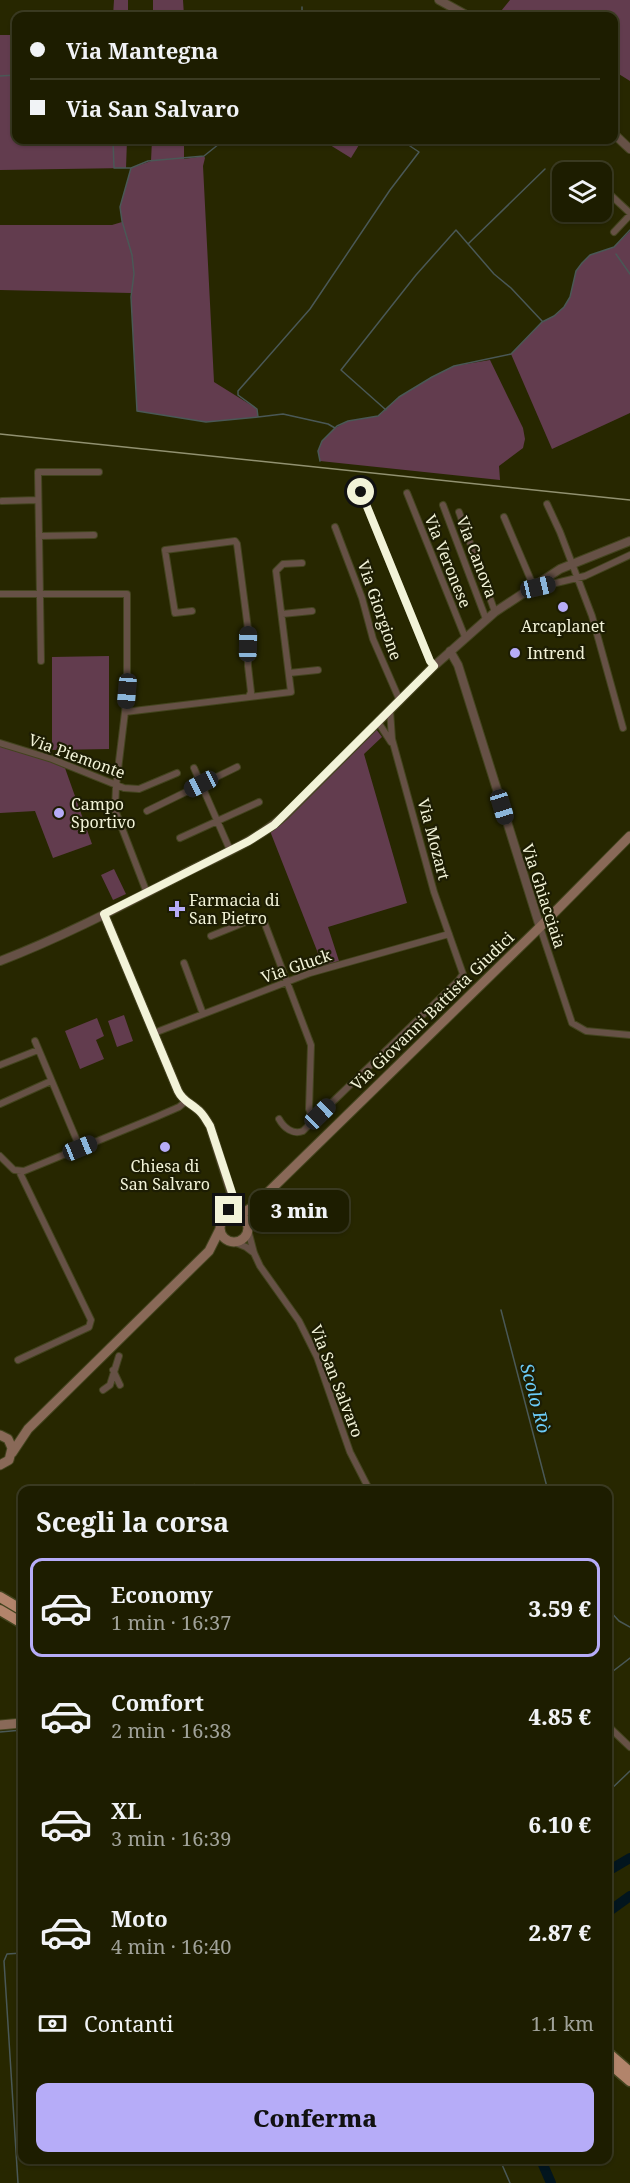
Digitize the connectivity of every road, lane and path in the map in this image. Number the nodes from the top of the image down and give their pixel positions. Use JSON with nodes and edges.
{"nodes":[{"id":1,"x":439,"y":0,"type":"edge"},
{"id":2,"x":461,"y":12,"type":"edge"},
{"id":3,"x":618,"y":138,"type":"edge"},
{"id":4,"x":630,"y":150,"type":"edge"},
{"id":5,"x":612,"y":197,"type":"edge"},
{"id":6,"x":630,"y":214,"type":"edge"},
{"id":7,"x":614,"y":232,"type":"dead end"},
{"id":8,"x":99,"y":472,"type":"dead end"},
{"id":9,"x":361,"y":492,"type":"dead end"},
{"id":10,"x":407,"y":493,"type":"dead end"},
{"id":11,"x":38,"y":500,"type":"junction"},
{"id":12,"x":2,"y":501,"type":"dead end"},
{"id":13,"x":547,"y":504,"type":"dead end"},
{"id":14,"x":443,"y":505,"type":"dead end"},
{"id":15,"x":459,"y":512,"type":"dead end"},
{"id":16,"x":504,"y":517,"type":"dead end"},
{"id":17,"x":335,"y":527,"type":"dead end"},
{"id":18,"x":94,"y":535,"type":"dead end"},
{"id":19,"x":39,"y":536,"type":"junction"},
{"id":20,"x":630,"y":541,"type":"edge"},
{"id":21,"x":630,"y":555,"type":"edge"},
{"id":22,"x":302,"y":562,"type":"dead end"},
{"id":23,"x":572,"y":563,"type":"junction"},
{"id":24,"x":577,"y":579,"type":"junction"},
{"id":25,"x":533,"y":585,"type":"junction"},
{"id":26,"x":525,"y":591,"type":"junction"},
{"id":27,"x":0,"y":594,"type":"edge"},
{"id":28,"x":41,"y":594,"type":"junction"},
{"id":29,"x":192,"y":611,"type":"dead end"},
{"id":30,"x":312,"y":611,"type":"dead end"},
{"id":31,"x":495,"y":612,"type":"junction"},
{"id":32,"x":282,"y":614,"type":"junction"},
{"id":33,"x":486,"y":619,"type":"junction"},
{"id":34,"x":465,"y":637,"type":"junction"},
{"id":35,"x":450,"y":651,"type":"junction"},
{"id":36,"x":41,"y":661,"type":"dead end"},
{"id":37,"x":434,"y":666,"type":"junction"},
{"id":38,"x":318,"y":670,"type":"dead end"},
{"id":39,"x":290,"y":673,"type":"junction"},
{"id":40,"x":249,"y":696,"type":"junction"},
{"id":41,"x":400,"y":701,"type":"junction"},
{"id":42,"x":390,"y":710,"type":"junction"},
{"id":43,"x":125,"y":712,"type":"junction"},
{"id":44,"x":378,"y":722,"type":"junction"},
{"id":45,"x":623,"y":728,"type":"dead end"},
{"id":46,"x":0,"y":743,"type":"edge"},
{"id":47,"x":395,"y":751,"type":"junction"},
{"id":48,"x":237,"y":767,"type":"dead end"},
{"id":49,"x":194,"y":768,"type":"dead end"},
{"id":50,"x":177,"y":773,"type":"dead end"},
{"id":51,"x":201,"y":784,"type":"junction"},
{"id":52,"x":116,"y":786,"type":"junction"},
{"id":53,"x":259,"y":801,"type":"dead end"},
{"id":54,"x":147,"y":811,"type":"dead end"},
{"id":55,"x":216,"y":821,"type":"junction"},
{"id":56,"x":630,"y":836,"type":"edge"},
{"id":57,"x":180,"y":838,"type":"dead end"},
{"id":58,"x":230,"y":850,"type":"junction"},
{"id":59,"x":147,"y":893,"type":"junction"},
{"id":60,"x":104,"y":914,"type":"junction"},
{"id":61,"x":540,"y":927,"type":"junction"},
{"id":62,"x":449,"y":934,"type":"junction"},
{"id":63,"x":211,"y":936,"type":"dead end"},
{"id":64,"x":0,"y":961,"type":"edge"},
{"id":65,"x":184,"y":963,"type":"dead end"},
{"id":66,"x":287,"y":982,"type":"junction"},
{"id":67,"x":203,"y":1014,"type":"junction"},
{"id":68,"x":154,"y":1033,"type":"junction"},
{"id":69,"x":630,"y":1035,"type":"edge"},
{"id":70,"x":35,"y":1041,"type":"dead end"},
{"id":71,"x":38,"y":1050,"type":"junction"},
{"id":72,"x":0,"y":1065,"type":"edge"},
{"id":73,"x":51,"y":1081,"type":"junction"},
{"id":74,"x":185,"y":1102,"type":"junction"},
{"id":75,"x":0,"y":1104,"type":"edge"},
{"id":76,"x":315,"y":1115,"type":"junction"},
{"id":77,"x":279,"y":1119,"type":"dead end"},
{"id":78,"x":80,"y":1148,"type":"junction"},
{"id":79,"x":0,"y":1156,"type":"edge"},
{"id":80,"x":19,"y":1171,"type":"junction"},
{"id":81,"x":233,"y":1196,"type":"junction"},
{"id":82,"x":254,"y":1206,"type":"junction"},
{"id":83,"x":239,"y":1215,"type":"junction"},
{"id":84,"x":226,"y":1216,"type":"junction"},
{"id":85,"x":248,"y":1228,"type":"junction"},
{"id":86,"x":220,"y":1229,"type":"junction"},
{"id":87,"x":232,"y":1242,"type":"junction"},
{"id":88,"x":209,"y":1251,"type":"junction"},
{"id":89,"x":254,"y":1253,"type":"junction"},
{"id":90,"x":119,"y":1356,"type":"dead end"},
{"id":91,"x":18,"y":1360,"type":"dead end"},
{"id":92,"x":113,"y":1370,"type":"junction"},
{"id":93,"x":120,"y":1385,"type":"dead end"},
{"id":94,"x":103,"y":1390,"type":"dead end"},
{"id":95,"x":28,"y":1429,"type":"junction"},
{"id":96,"x":0,"y":1435,"type":"edge"},
{"id":97,"x":12,"y":1453,"type":"junction"},
{"id":98,"x":0,"y":1465,"type":"edge"},
{"id":99,"x":367,"y":1486,"type":"edge"},
{"id":100,"x":0,"y":1597,"type":"edge"},
{"id":101,"x":0,"y":1605,"type":"edge"},
{"id":102,"x":18,"y":1608,"type":"edge"},
{"id":103,"x":0,"y":1611,"type":"edge"},
{"id":104,"x":18,"y":1616,"type":"edge"},
{"id":105,"x":18,"y":1621,"type":"edge"},
{"id":106,"x":18,"y":1723,"type":"edge"},
{"id":107,"x":0,"y":1725,"type":"edge"},
{"id":108,"x":612,"y":1730,"type":"edge"},
{"id":109,"x":630,"y":1747,"type":"edge"},
{"id":110,"x":612,"y":2056,"type":"edge"},
{"id":111,"x":612,"y":2065,"type":"edge"},
{"id":112,"x":630,"y":2072,"type":"edge"},
{"id":113,"x":630,"y":2081,"type":"edge"}],
"edges":[{"from":1,"to":2,"type":"street"},
{"from":3,"to":4,"type":"street"},
{"from":5,"to":6,"type":"street"},
{"from":6,"to":7,"type":"street"},
{"from":8,"to":11,"type":"street"},
{"from":9,"to":37,"type":"street"},
{"from":10,"to":34,"type":"street","name":"Via Veronese"},
{"from":11,"to":12,"type":"street"},
{"from":11,"to":19,"type":"street"},
{"from":13,"to":23,"type":"street"},
{"from":14,"to":33,"type":"street","name":"Via Canova"},
{"from":15,"to":31,"type":"street"},
{"from":16,"to":25,"type":"street"},
{"from":17,"to":41,"type":"street","name":"Via Giorgione"},
{"from":18,"to":19,"type":"street"},
{"from":19,"to":28,"type":"street"},
{"from":20,"to":23,"type":"street"},
{"from":21,"to":24,"type":"street"},
{"from":22,"to":32,"type":"street"},
{"from":23,"to":24,"type":"street"},
{"from":23,"to":25,"type":"street"},
{"from":24,"to":26,"type":"street"},
{"from":24,"to":45,"type":"street"},
{"from":25,"to":26,"type":"street"},
{"from":26,"to":31,"type":"street"},
{"from":27,"to":28,"type":"street"},
{"from":28,"to":36,"type":"street"},
{"from":28,"to":43,"type":"street"},
{"from":29,"to":40,"type":"street"},
{"from":30,"to":32,"type":"street"},
{"from":31,"to":33,"type":"street"},
{"from":32,"to":39,"type":"street"},
{"from":33,"to":34,"type":"street"},
{"from":34,"to":35,"type":"street"},
{"from":35,"to":37,"type":"street"},
{"from":35,"to":61,"type":"street","name":"Via Ghiacciaia"},
{"from":37,"to":41,"type":"street"},
{"from":38,"to":39,"type":"street"},
{"from":39,"to":40,"type":"street"},
{"from":40,"to":43,"type":"street"},
{"from":41,"to":42,"type":"street"},
{"from":42,"to":44,"type":"street"},
{"from":42,"to":47,"type":"street","name":"Via Mozart"},
{"from":43,"to":52,"type":"street"},
{"from":44,"to":47,"type":"street","name":"Via Mozart"},
{"from":44,"to":58,"type":"street"},
{"from":46,"to":52,"type":"street","name":"Via Piemonte"},
{"from":47,"to":62,"type":"street","name":"Via Mozart"},
{"from":48,"to":51,"type":"street"},
{"from":49,"to":51,"type":"street"},
{"from":50,"to":52,"type":"street","name":"Via Piemonte"},
{"from":51,"to":54,"type":"street"},
{"from":51,"to":55,"type":"street"},
{"from":52,"to":59,"type":"street"},
{"from":53,"to":55,"type":"street"},
{"from":55,"to":57,"type":"street"},
{"from":55,"to":58,"type":"street"},
{"from":56,"to":61,"type":"main road","name":"Via Giovanni Battista Giudici"},
{"from":58,"to":59,"type":"street"},
{"from":59,"to":60,"type":"street"},
{"from":60,"to":64,"type":"street"},
{"from":60,"to":68,"type":"street"},
{"from":61,"to":69,"type":"street","name":"Via Ghiacciaia"},
{"from":61,"to":82,"type":"main road","name":"Via Giovanni Battista Giudici"},
{"from":62,"to":66,"type":"street","name":"Via Gluck"},
{"from":62,"to":76,"type":"street","name":"Via Mozart"},
{"from":63,"to":66,"type":"street"},
{"from":65,"to":67,"type":"street"},
{"from":66,"to":67,"type":"street","name":"Via Gluck"},
{"from":66,"to":76,"type":"street"},
{"from":67,"to":68,"type":"street","name":"Via Gluck"},
{"from":68,"to":74,"type":"street"},
{"from":70,"to":71,"type":"street"},
{"from":71,"to":72,"type":"street"},
{"from":71,"to":73,"type":"street"},
{"from":73,"to":75,"type":"street"},
{"from":73,"to":78,"type":"street"},
{"from":74,"to":78,"type":"street"},
{"from":74,"to":81,"type":"street"},
{"from":76,"to":77,"type":"street"},
{"from":78,"to":80,"type":"street"},
{"from":79,"to":80,"type":"street"},
{"from":80,"to":91,"type":"street"},
{"from":81,"to":83,"type":"street"},
{"from":81,"to":84,"type":"street"},
{"from":82,"to":83,"type":"main road","name":"Via Giovanni Battista Giudici"},
{"from":82,"to":85,"type":"main road","name":"Via Giovanni Battista Giudici"},
{"from":83,"to":84,"type":"main road","name":"Via Giovanni Battista Giudici"},
{"from":83,"to":85,"type":"main road"},
{"from":84,"to":86,"type":"main road"},
{"from":85,"to":87,"type":"main road"},
{"from":85,"to":89,"type":"street","name":"Via San Salvaro"},
{"from":86,"to":87,"type":"main road"},
{"from":86,"to":88,"type":"main road"},
{"from":87,"to":88,"type":"main road"},
{"from":87,"to":89,"type":"street"},
{"from":88,"to":95,"type":"main road"},
{"from":89,"to":99,"type":"street","name":"Via San Salvaro"},
{"from":90,"to":92,"type":"street"},
{"from":92,"to":93,"type":"street"},
{"from":92,"to":94,"type":"street"},
{"from":95,"to":96,"type":"main road"},
{"from":95,"to":97,"type":"main road"},
{"from":96,"to":97,"type":"main road"},
{"from":97,"to":98,"type":"main road"},
{"from":100,"to":102,"type":"highway"},
{"from":101,"to":104,"type":"highway"},
{"from":103,"to":105,"type":"highway"},
{"from":106,"to":107,"type":"main road"},
{"from":108,"to":109,"type":"street"},
{"from":110,"to":112,"type":"highway"},
{"from":111,"to":113,"type":"highway"}]}
